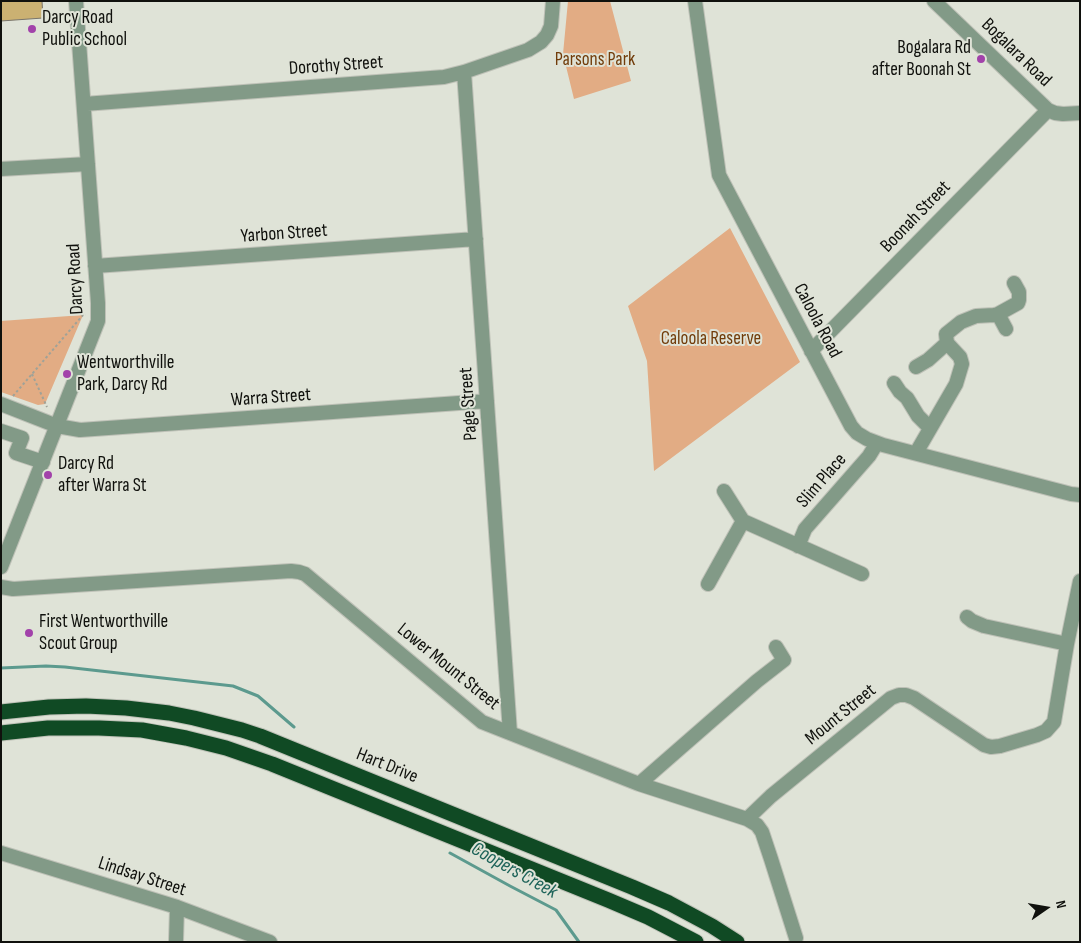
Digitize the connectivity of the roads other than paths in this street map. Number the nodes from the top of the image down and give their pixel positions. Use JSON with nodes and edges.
{"nodes":[{"id":1,"x":76,"y":1,"type":"edge"},
{"id":2,"x":553,"y":1,"type":"edge"},
{"id":3,"x":695,"y":1,"type":"edge"},
{"id":4,"x":934,"y":1,"type":"edge"},
{"id":5,"x":464,"y":72,"type":"junction"},
{"id":6,"x":84,"y":104,"type":"junction"},
{"id":7,"x":1048,"y":110,"type":"junction"},
{"id":8,"x":1080,"y":113,"type":"edge"},
{"id":9,"x":88,"y":164,"type":"junction"},
{"id":10,"x":1,"y":169,"type":"edge"},
{"id":11,"x":476,"y":239,"type":"junction"},
{"id":12,"x":95,"y":266,"type":"junction"},
{"id":13,"x":1014,"y":283,"type":"dead end"},
{"id":14,"x":998,"y":314,"type":"junction"},
{"id":15,"x":1006,"y":329,"type":"dead end"},
{"id":16,"x":947,"y":343,"type":"junction"},
{"id":17,"x":811,"y":351,"type":"junction"},
{"id":18,"x":916,"y":367,"type":"dead end"},
{"id":19,"x":894,"y":383,"type":"dead end"},
{"id":20,"x":487,"y":401,"type":"junction"},
{"id":21,"x":6,"y":402,"type":"edge"},
{"id":22,"x":57,"y":426,"type":"junction"},
{"id":23,"x":930,"y":428,"type":"junction"},
{"id":24,"x":1,"y":430,"type":"edge"},
{"id":25,"x":877,"y":443,"type":"junction"},
{"id":26,"x":916,"y":453,"type":"junction"},
{"id":27,"x":43,"y":462,"type":"junction"},
{"id":28,"x":724,"y":491,"type":"dead end"},
{"id":29,"x":1080,"y":495,"type":"edge"},
{"id":30,"x":744,"y":521,"type":"junction"},
{"id":31,"x":7,"y":538,"type":"edge"},
{"id":32,"x":798,"y":546,"type":"junction"},
{"id":33,"x":1,"y":567,"type":"edge"},
{"id":34,"x":862,"y":574,"type":"dead end"},
{"id":35,"x":1080,"y":581,"type":"edge"},
{"id":36,"x":708,"y":584,"type":"dead end"},
{"id":37,"x":1,"y":587,"type":"edge"},
{"id":38,"x":967,"y":617,"type":"dead end"},
{"id":39,"x":1067,"y":644,"type":"junction"},
{"id":40,"x":776,"y":647,"type":"dead end"},
{"id":41,"x":1,"y":712,"type":"edge"},
{"id":42,"x":1,"y":733,"type":"edge"},
{"id":43,"x":510,"y":733,"type":"junction"},
{"id":44,"x":640,"y":784,"type":"junction"},
{"id":45,"x":747,"y":819,"type":"junction"},
{"id":46,"x":1,"y":853,"type":"edge"},
{"id":47,"x":177,"y":908,"type":"junction"},
{"id":48,"x":796,"y":938,"type":"dead end"},
{"id":49,"x":176,"y":942,"type":"edge"},
{"id":50,"x":270,"y":942,"type":"edge"},
{"id":51,"x":696,"y":942,"type":"edge"},
{"id":52,"x":737,"y":942,"type":"edge"}],
"edges":[{"from":1,"to":6,"type":"street","name":"Darcy Road"},
{"from":2,"to":5,"type":"street","name":"Dorothy Street"},
{"from":3,"to":17,"type":"street","name":"Caloola Road"},
{"from":4,"to":7,"type":"street","name":"Bogalara Road"},
{"from":5,"to":6,"type":"street","name":"Dorothy Street"},
{"from":5,"to":11,"type":"street","name":"Page Street"},
{"from":6,"to":9,"type":"street","name":"Darcy Road"},
{"from":7,"to":8,"type":"street","name":"Bogalara Road"},
{"from":7,"to":17,"type":"street","name":"Boonah Street"},
{"from":9,"to":10,"type":"street"},
{"from":9,"to":12,"type":"street","name":"Darcy Road"},
{"from":11,"to":12,"type":"street","name":"Yarbon Street"},
{"from":11,"to":20,"type":"street","name":"Page Street"},
{"from":12,"to":22,"type":"street","name":"Darcy Road"},
{"from":13,"to":14,"type":"street"},
{"from":14,"to":15,"type":"street"},
{"from":14,"to":16,"type":"street"},
{"from":16,"to":18,"type":"street"},
{"from":16,"to":23,"type":"street"},
{"from":17,"to":25,"type":"street","name":"Caloola Road"},
{"from":19,"to":23,"type":"street"},
{"from":20,"to":22,"type":"street","name":"Warra Street"},
{"from":20,"to":43,"type":"street","name":"Page Street"},
{"from":21,"to":22,"type":"street","name":"Warra Street"},
{"from":22,"to":27,"type":"street","name":"Darcy Road"},
{"from":23,"to":26,"type":"street"},
{"from":24,"to":27,"type":"street"},
{"from":25,"to":26,"type":"street","name":"Caloola Road"},
{"from":25,"to":32,"type":"street","name":"Slim Place"},
{"from":26,"to":29,"type":"street","name":"Caloola Road"},
{"from":27,"to":31,"type":"street","name":"Darcy Road"},
{"from":28,"to":30,"type":"street"},
{"from":30,"to":32,"type":"street"},
{"from":30,"to":36,"type":"street"},
{"from":31,"to":33,"type":"street","name":"Darcy Road"},
{"from":32,"to":34,"type":"street"},
{"from":35,"to":39,"type":"street","name":"Mount Street"},
{"from":37,"to":43,"type":"street","name":"Lower Mount Street"},
{"from":38,"to":39,"type":"street"},
{"from":39,"to":45,"type":"street","name":"Mount Street"},
{"from":40,"to":44,"type":"street"},
{"from":41,"to":52,"type":"highway","name":"Hart Drive"},
{"from":42,"to":51,"type":"highway"},
{"from":43,"to":44,"type":"street","name":"Lower Mount Street"},
{"from":44,"to":45,"type":"street","name":"Lower Mount Street"},
{"from":45,"to":48,"type":"street","name":"Lower Mount Street"},
{"from":46,"to":47,"type":"street","name":"Lindsay Street"},
{"from":47,"to":49,"type":"street"},
{"from":47,"to":50,"type":"street","name":"Lindsay Street"}]}
